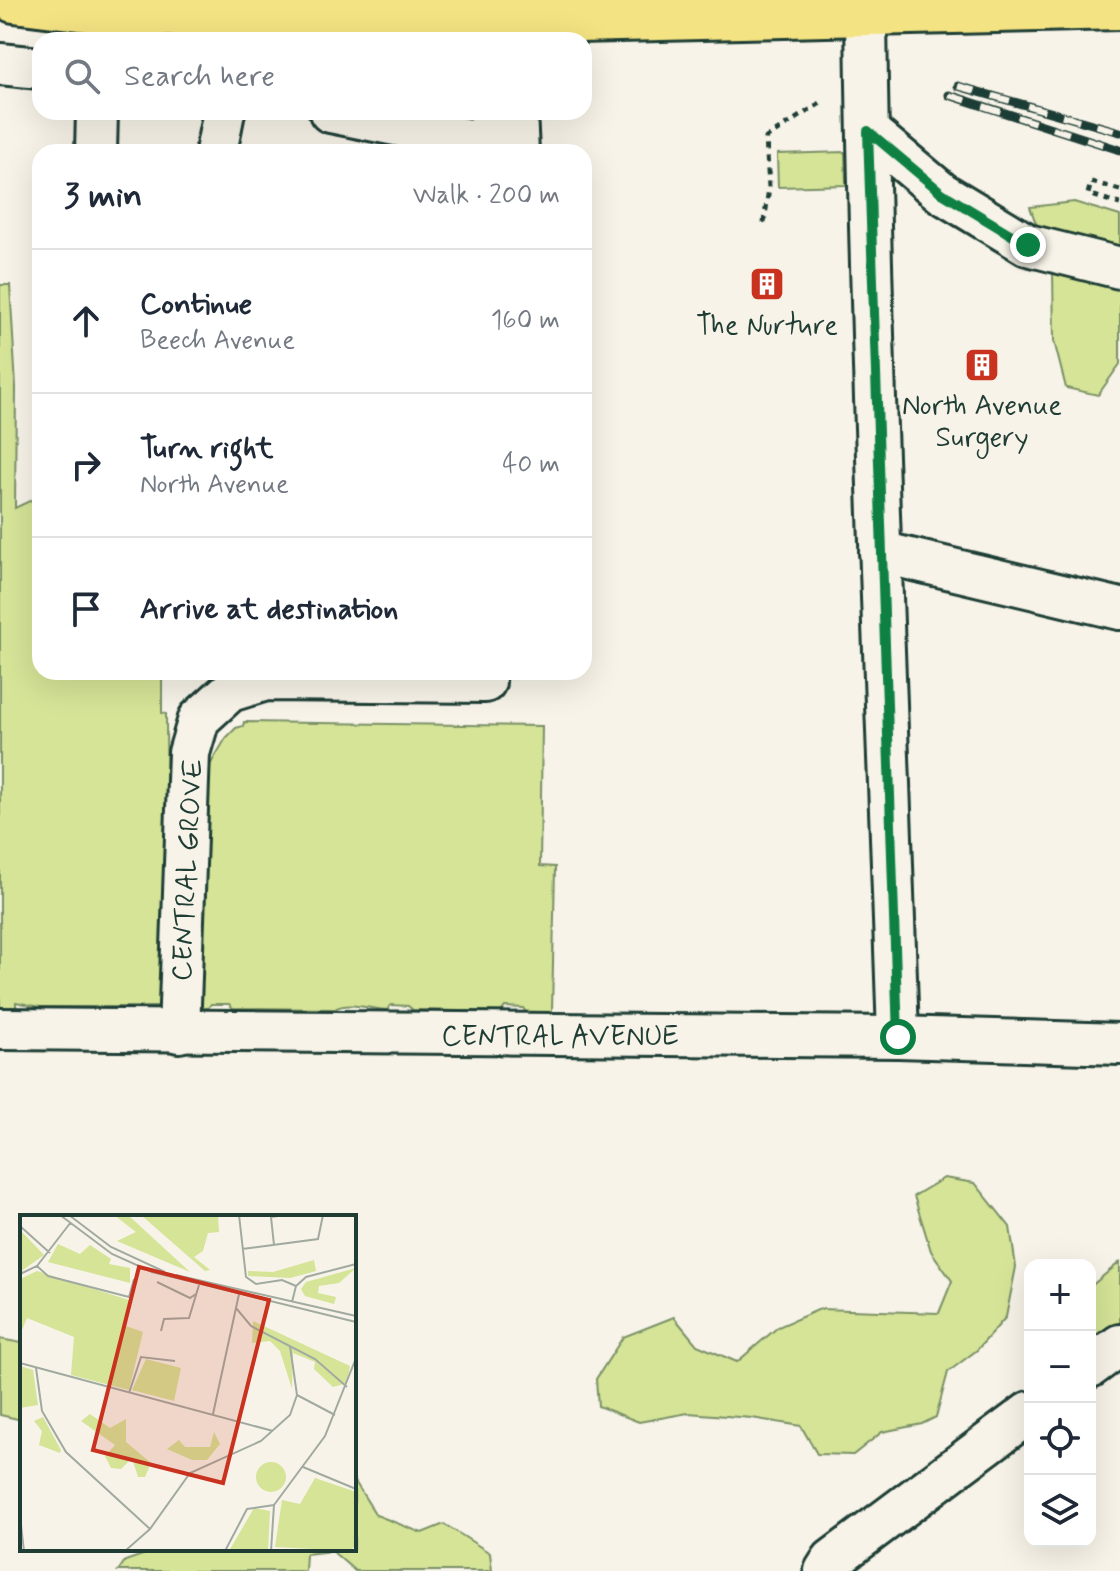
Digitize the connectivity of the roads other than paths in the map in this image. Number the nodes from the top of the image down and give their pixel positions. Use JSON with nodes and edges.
{"nodes":[{"id":1,"x":14,"y":0,"type":"edge"},
{"id":2,"x":866,"y":7,"type":"edge"},
{"id":3,"x":1120,"y":7,"type":"edge"},
{"id":4,"x":523,"y":19,"type":"edge"},
{"id":5,"x":0,"y":64,"type":"edge"},
{"id":6,"x":32,"y":67,"type":"edge"},
{"id":7,"x":97,"y":120,"type":"edge"},
{"id":8,"x":222,"y":120,"type":"edge"},
{"id":9,"x":370,"y":120,"type":"edge"},
{"id":10,"x":500,"y":120,"type":"edge"},
{"id":11,"x":516,"y":120,"type":"edge"},
{"id":12,"x":868,"y":131,"type":"junction"},
{"id":13,"x":96,"y":144,"type":"edge"},
{"id":14,"x":218,"y":144,"type":"edge"},
{"id":15,"x":518,"y":144,"type":"edge"},
{"id":16,"x":1120,"y":268,"type":"edge"},
{"id":17,"x":880,"y":552,"type":"junction"},
{"id":18,"x":1120,"y":609,"type":"edge"},
{"id":19,"x":485,"y":682,"type":"dead end"},
{"id":20,"x":0,"y":1029,"type":"edge"},
{"id":21,"x":179,"y":1032,"type":"junction"},
{"id":22,"x":898,"y":1037,"type":"junction"},
{"id":23,"x":1120,"y":1044,"type":"edge"},
{"id":24,"x":1120,"y":1345,"type":"edge"},
{"id":25,"x":1096,"y":1363,"type":"edge"},
{"id":26,"x":1024,"y":1416,"type":"edge"},
{"id":27,"x":825,"y":1571,"type":"edge"}],
"edges":[{"from":1,"to":4,"type":"main road"},
{"from":2,"to":3,"type":"main road"},
{"from":2,"to":4,"type":"main road"},
{"from":2,"to":12,"type":"street"},
{"from":5,"to":6,"type":"street"},
{"from":7,"to":13,"type":"street"},
{"from":8,"to":14,"type":"street"},
{"from":9,"to":10,"type":"street"},
{"from":11,"to":15,"type":"street"},
{"from":12,"to":16,"type":"street"},
{"from":12,"to":17,"type":"street"},
{"from":17,"to":18,"type":"street"},
{"from":17,"to":22,"type":"street"},
{"from":19,"to":21,"type":"street","name":"CENTRAL GROVE"},
{"from":20,"to":21,"type":"street","name":"CENTRAL AVENUE"},
{"from":21,"to":22,"type":"street","name":"CENTRAL AVENUE"},
{"from":22,"to":23,"type":"street","name":"CENTRAL AVENUE"},
{"from":24,"to":25,"type":"street"},
{"from":26,"to":27,"type":"street"}]}
